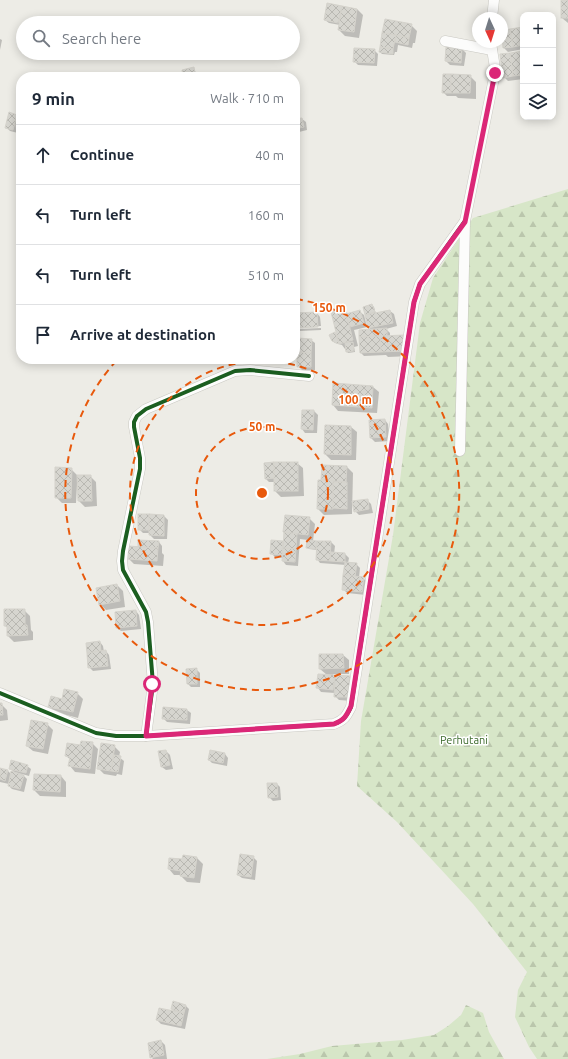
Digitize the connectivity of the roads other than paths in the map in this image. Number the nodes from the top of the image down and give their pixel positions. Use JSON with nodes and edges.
{"nodes":[{"id":1,"x":494,"y":0,"type":"edge"},
{"id":2,"x":493,"y":12,"type":"edge"},
{"id":3,"x":444,"y":41,"type":"dead end"},
{"id":4,"x":472,"y":44,"type":"edge"},
{"id":5,"x":492,"y":48,"type":"edge"},
{"id":6,"x":465,"y":222,"type":"junction"},
{"id":7,"x":309,"y":376,"type":"dead end"},
{"id":8,"x":460,"y":452,"type":"dead end"},
{"id":9,"x":0,"y":693,"type":"edge"},
{"id":10,"x":146,"y":736,"type":"junction"}],
"edges":[{"from":1,"to":2,"type":"street"},
{"from":3,"to":4,"type":"street"},
{"from":5,"to":6,"type":"street"},
{"from":6,"to":8,"type":"street"},
{"from":6,"to":10,"type":"street"},
{"from":7,"to":10,"type":"street"},
{"from":9,"to":10,"type":"street"}]}
